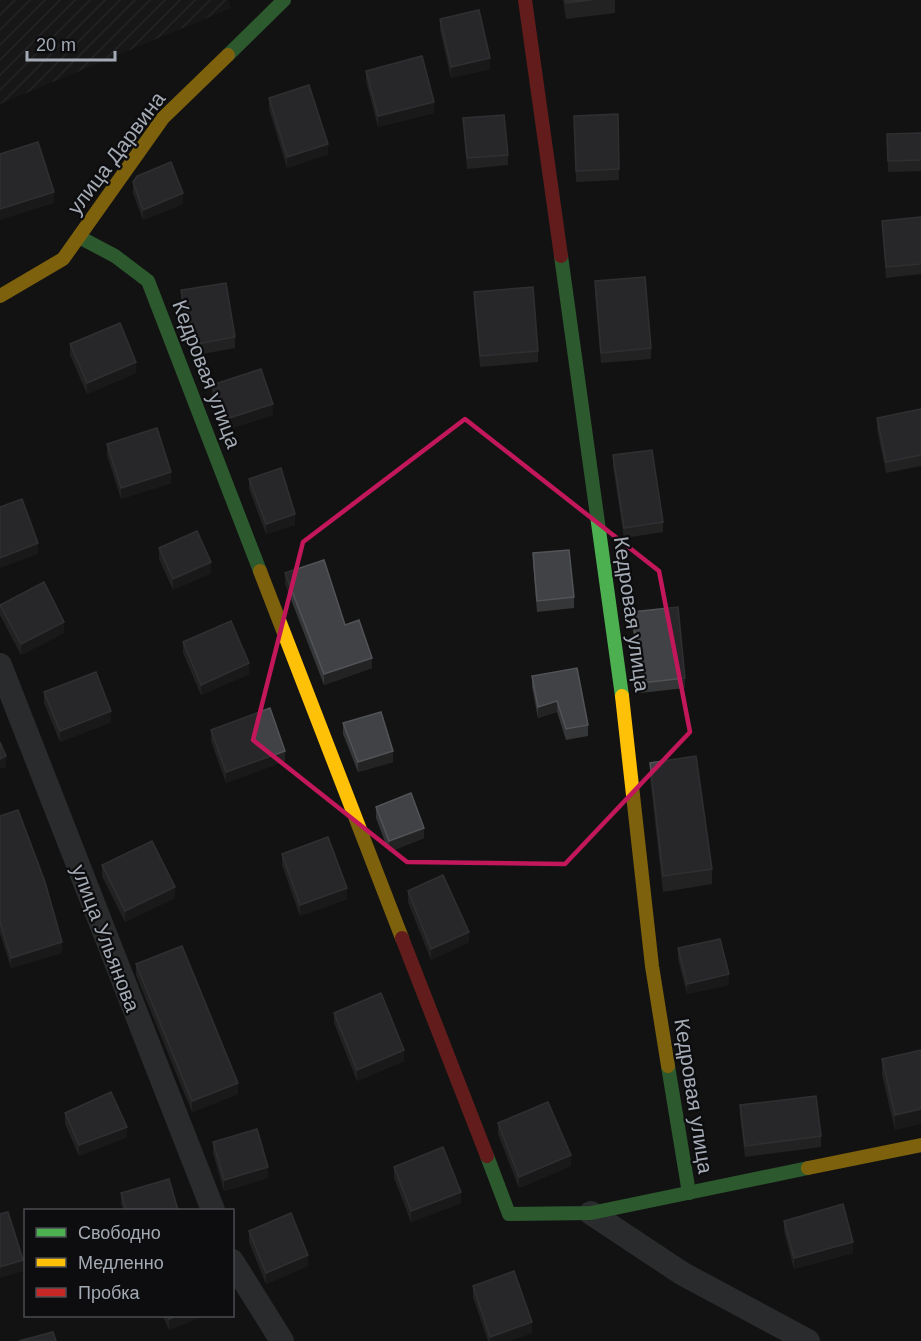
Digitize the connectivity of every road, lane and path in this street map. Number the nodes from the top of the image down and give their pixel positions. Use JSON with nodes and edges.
{"nodes":[{"id":1,"x":284,"y":0,"type":"edge"},
{"id":2,"x":525,"y":0,"type":"edge"},
{"id":3,"x":79,"y":237,"type":"junction"},
{"id":4,"x":0,"y":296,"type":"edge"},
{"id":5,"x":0,"y":665,"type":"edge"},
{"id":6,"x":921,"y":1145,"type":"edge"},
{"id":7,"x":689,"y":1193,"type":"junction"},
{"id":8,"x":213,"y":1209,"type":"edge"},
{"id":9,"x":591,"y":1213,"type":"junction"},
{"id":10,"x":234,"y":1264,"type":"edge"},
{"id":11,"x":282,"y":1341,"type":"edge"},
{"id":12,"x":808,"y":1341,"type":"edge"}],
"edges":[{"from":1,"to":3,"type":"street","name":"улица Дарвина"},
{"from":2,"to":7,"type":"street","name":"Кедровая улица"},
{"from":3,"to":4,"type":"street","name":"улица Дарвина"},
{"from":3,"to":9,"type":"street","name":"Кедровая улица"},
{"from":5,"to":8,"type":"street","name":"улица Ульянова"},
{"from":6,"to":7,"type":"street"},
{"from":7,"to":9,"type":"street","name":"Кедровая улица"},
{"from":9,"to":12,"type":"street"},
{"from":10,"to":11,"type":"street"}]}
